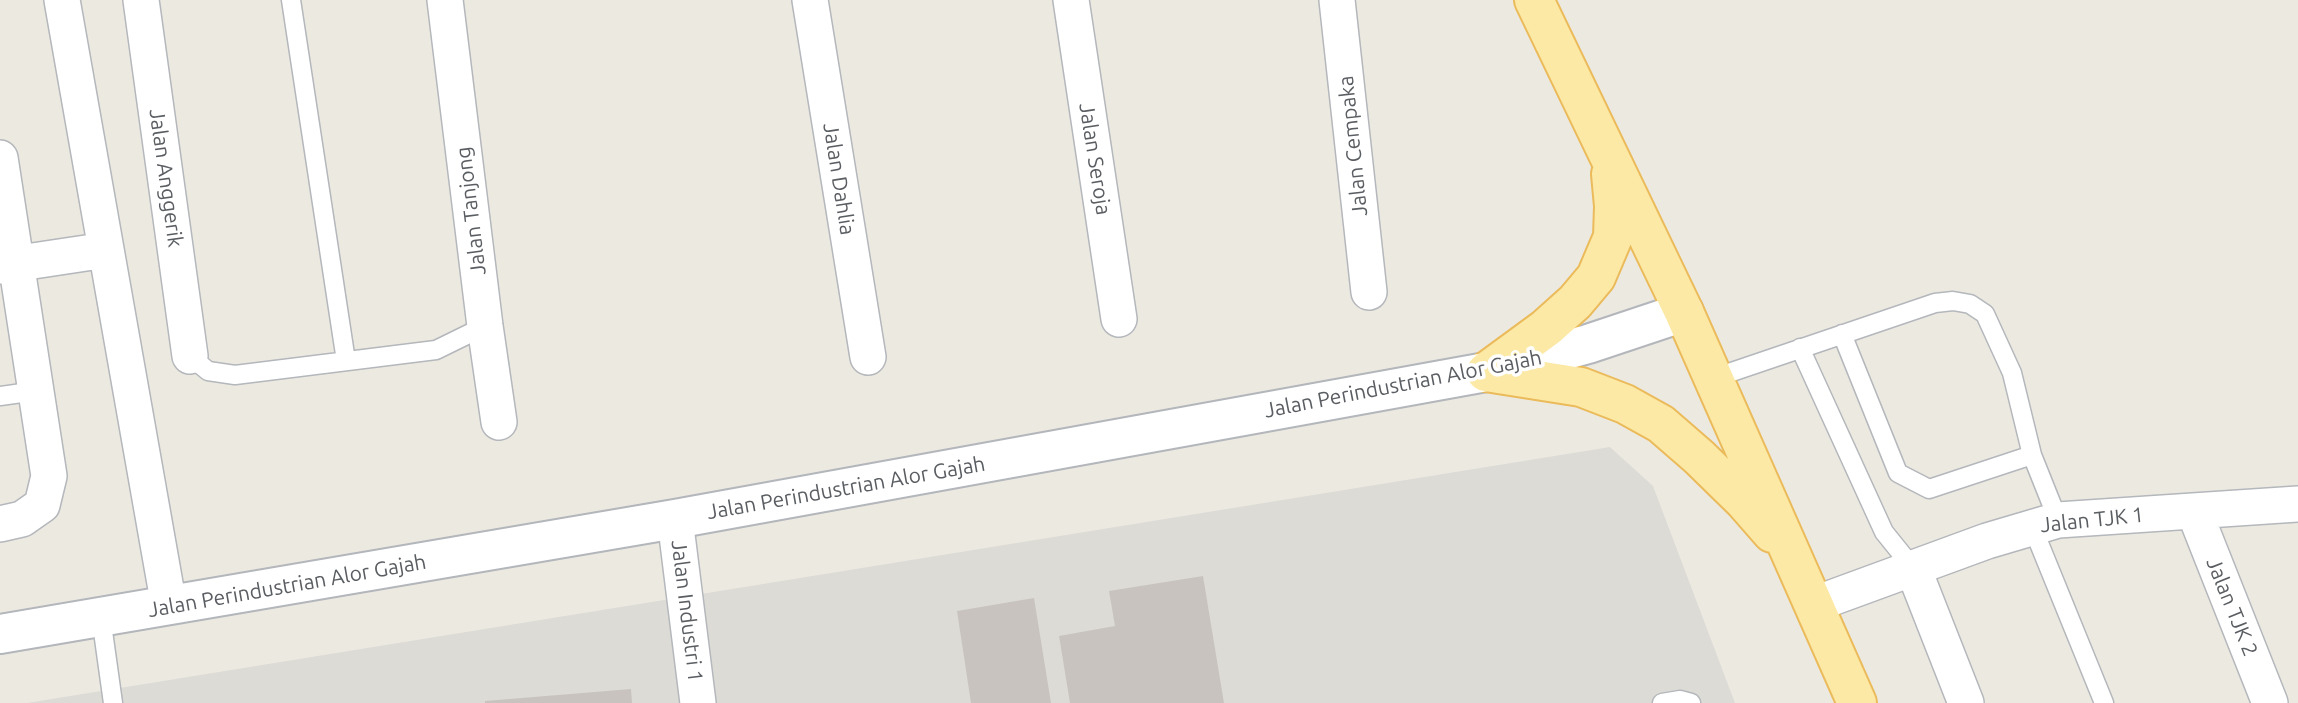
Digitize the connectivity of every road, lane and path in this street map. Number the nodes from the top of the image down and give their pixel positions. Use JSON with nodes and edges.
{"nodes":[{"id":1,"x":62,"y":0,"type":"edge"},
{"id":2,"x":141,"y":0,"type":"edge"},
{"id":3,"x":291,"y":0,"type":"edge"},
{"id":4,"x":445,"y":0,"type":"edge"},
{"id":5,"x":810,"y":0,"type":"edge"},
{"id":6,"x":1071,"y":0,"type":"edge"},
{"id":7,"x":1336,"y":0,"type":"edge"},
{"id":8,"x":1534,"y":0,"type":"edge"},
{"id":9,"x":1609,"y":154,"type":"junction"},
{"id":10,"x":0,"y":158,"type":"edge"},
{"id":11,"x":106,"y":250,"type":"junction"},
{"id":12,"x":8,"y":265,"type":"edge"},
{"id":13,"x":1369,"y":292,"type":"dead end"},
{"id":14,"x":1684,"y":312,"type":"junction"},
{"id":15,"x":1119,"y":318,"type":"dead end"},
{"id":16,"x":485,"y":326,"type":"junction"},
{"id":17,"x":1842,"y":334,"type":"junction"},
{"id":18,"x":1800,"y":348,"type":"junction"},
{"id":19,"x":190,"y":356,"type":"joint"},
{"id":20,"x":868,"y":357,"type":"dead end"},
{"id":21,"x":346,"y":361,"type":"junction"},
{"id":22,"x":1486,"y":372,"type":"junction"},
{"id":23,"x":1714,"y":378,"type":"junction"},
{"id":24,"x":36,"y":391,"type":"junction"},
{"id":25,"x":0,"y":396,"type":"edge"},
{"id":26,"x":499,"y":422,"type":"dead end"},
{"id":27,"x":2032,"y":455,"type":"junction"},
{"id":28,"x":2298,"y":504,"type":"edge"},
{"id":29,"x":2194,"y":511,"type":"junction"},
{"id":30,"x":675,"y":519,"type":"junction"},
{"id":31,"x":2045,"y":523,"type":"junction"},
{"id":32,"x":0,"y":524,"type":"edge"},
{"id":33,"x":1796,"y":560,"type":"junction"},
{"id":34,"x":1913,"y":568,"type":"junction"},
{"id":35,"x":1815,"y":604,"type":"junction"},
{"id":36,"x":169,"y":607,"type":"junction"},
{"id":37,"x":101,"y":617,"type":"junction"},
{"id":38,"x":0,"y":634,"type":"edge"},
{"id":39,"x":113,"y":703,"type":"edge"},
{"id":40,"x":698,"y":703,"type":"edge"},
{"id":41,"x":1662,"y":703,"type":"edge"},
{"id":42,"x":1691,"y":703,"type":"edge"},
{"id":43,"x":1857,"y":703,"type":"edge"},
{"id":44,"x":1966,"y":703,"type":"edge"},
{"id":45,"x":2104,"y":703,"type":"edge"},
{"id":46,"x":2270,"y":703,"type":"edge"}],
"edges":[{"from":1,"to":11,"type":"street"},
{"from":2,"to":19,"type":"street","name":"Jalan Anggerik"},
{"from":3,"to":21,"type":"lane"},
{"from":4,"to":16,"type":"street","name":"Jalan Tanjong"},
{"from":5,"to":20,"type":"street","name":"Jalan Dahlia"},
{"from":6,"to":15,"type":"street","name":"Jalan Seroja"},
{"from":7,"to":13,"type":"street","name":"Jalan Cempaka"},
{"from":8,"to":9,"type":"main road"},
{"from":9,"to":14,"type":"main road"},
{"from":9,"to":22,"type":"main road"},
{"from":10,"to":12,"type":"street"},
{"from":11,"to":12,"type":"street"},
{"from":11,"to":36,"type":"street"},
{"from":12,"to":24,"type":"street"},
{"from":14,"to":22,"type":"street","name":"Jalan Perindustrian Alor Gajah"},
{"from":14,"to":23,"type":"main road"},
{"from":16,"to":21,"type":"lane"},
{"from":16,"to":26,"type":"street","name":"Jalan Tanjong"},
{"from":17,"to":18,"type":"lane"},
{"from":17,"to":27,"type":"lane"},
{"from":17,"to":27,"type":"lane"},
{"from":18,"to":23,"type":"lane"},
{"from":18,"to":34,"type":"lane"},
{"from":19,"to":21,"type":"lane"},
{"from":22,"to":30,"type":"street","name":"Jalan Perindustrian Alor Gajah"},
{"from":22,"to":33,"type":"main road"},
{"from":23,"to":33,"type":"main road"},
{"from":24,"to":25,"type":"lane"},
{"from":24,"to":32,"type":"street"},
{"from":27,"to":31,"type":"lane"},
{"from":28,"to":29,"type":"street","name":"Jalan TJK 1"},
{"from":29,"to":31,"type":"street","name":"Jalan TJK 1"},
{"from":29,"to":46,"type":"street","name":"Jalan TJK 2"},
{"from":30,"to":36,"type":"street","name":"Jalan Perindustrian Alor Gajah"},
{"from":30,"to":40,"type":"street","name":"Jalan Industri 1"},
{"from":31,"to":34,"type":"street","name":"Jalan TJK 1"},
{"from":31,"to":45,"type":"lane"},
{"from":33,"to":35,"type":"main road"},
{"from":34,"to":35,"type":"street","name":"Jalan TJK 1"},
{"from":34,"to":44,"type":"street"},
{"from":35,"to":43,"type":"main road"},
{"from":36,"to":37,"type":"street","name":"Jalan Perindustrian Alor Gajah"},
{"from":37,"to":38,"type":"street","name":"Jalan Perindustrian Alor Gajah"},
{"from":37,"to":39,"type":"lane"},
{"from":41,"to":42,"type":"lane"}]}
